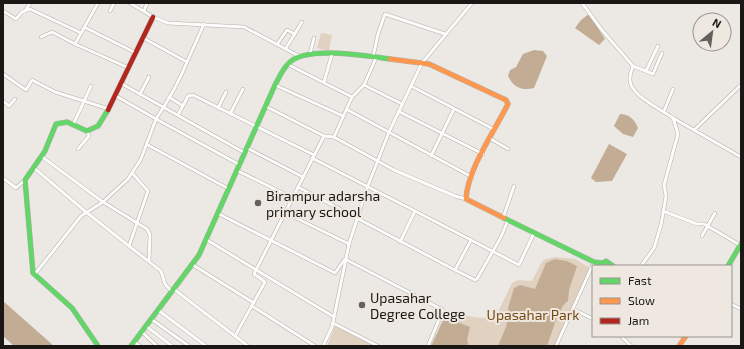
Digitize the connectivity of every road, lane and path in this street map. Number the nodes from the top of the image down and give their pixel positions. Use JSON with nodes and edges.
{"nodes":[{"id":1,"x":30,"y":3,"type":"edge"},
{"id":2,"x":98,"y":3,"type":"edge"},
{"id":3,"x":114,"y":3,"type":"edge"},
{"id":4,"x":130,"y":3,"type":"edge"},
{"id":5,"x":147,"y":3,"type":"edge"},
{"id":6,"x":472,"y":3,"type":"edge"},
{"id":7,"x":582,"y":3,"type":"edge"},
{"id":8,"x":3,"y":10,"type":"edge"},
{"id":9,"x":25,"y":11,"type":"junction"},
{"id":10,"x":110,"y":11,"type":"dead end"},
{"id":11,"x":144,"y":11,"type":"junction"},
{"id":12,"x":153,"y":17,"type":"junction"},
{"id":13,"x":302,"y":22,"type":"dead end"},
{"id":14,"x":204,"y":24,"type":"junction"},
{"id":15,"x":287,"y":25,"type":"dead end"},
{"id":16,"x":84,"y":27,"type":"junction"},
{"id":17,"x":287,"y":30,"type":"junction"},
{"id":18,"x":81,"y":33,"type":"junction"},
{"id":19,"x":295,"y":34,"type":"junction"},
{"id":20,"x":445,"y":34,"type":"junction"},
{"id":21,"x":41,"y":37,"type":"dead end"},
{"id":22,"x":143,"y":38,"type":"junction"},
{"id":23,"x":314,"y":38,"type":"dead end"},
{"id":24,"x":278,"y":43,"type":"junction"},
{"id":25,"x":75,"y":44,"type":"junction"},
{"id":26,"x":658,"y":46,"type":"dead end"},
{"id":27,"x":286,"y":48,"type":"junction"},
{"id":28,"x":136,"y":53,"type":"junction"},
{"id":29,"x":662,"y":53,"type":"dead end"},
{"id":30,"x":310,"y":54,"type":"junction"},
{"id":31,"x":332,"y":54,"type":"junction"},
{"id":32,"x":300,"y":56,"type":"junction"},
{"id":33,"x":374,"y":57,"type":"junction"},
{"id":34,"x":187,"y":62,"type":"junction"},
{"id":35,"x":422,"y":63,"type":"junction"},
{"id":36,"x":287,"y":64,"type":"junction"},
{"id":37,"x":633,"y":66,"type":"junction"},
{"id":38,"x":129,"y":68,"type":"junction"},
{"id":39,"x":646,"y":71,"type":"junction"},
{"id":40,"x":3,"y":74,"type":"edge"},
{"id":41,"x":148,"y":77,"type":"dead end"},
{"id":42,"x":324,"y":82,"type":"junction"},
{"id":43,"x":122,"y":84,"type":"junction"},
{"id":44,"x":275,"y":85,"type":"junction"},
{"id":45,"x":364,"y":85,"type":"junction"},
{"id":46,"x":741,"y":85,"type":"edge"},
{"id":47,"x":91,"y":86,"type":"dead end"},
{"id":48,"x":411,"y":86,"type":"junction"},
{"id":49,"x":243,"y":89,"type":"dead end"},
{"id":50,"x":673,"y":89,"type":"dead end"},
{"id":51,"x":226,"y":92,"type":"dead end"},
{"id":52,"x":140,"y":94,"type":"junction"},
{"id":53,"x":116,"y":96,"type":"junction"},
{"id":54,"x":170,"y":97,"type":"junction"},
{"id":55,"x":352,"y":98,"type":"junction"},
{"id":56,"x":15,"y":99,"type":"dead end"},
{"id":57,"x":84,"y":100,"type":"junction"},
{"id":58,"x":3,"y":101,"type":"edge"},
{"id":59,"x":402,"y":104,"type":"junction"},
{"id":60,"x":183,"y":106,"type":"junction"},
{"id":61,"x":265,"y":106,"type":"junction"},
{"id":62,"x":164,"y":107,"type":"junction"},
{"id":63,"x":218,"y":108,"type":"junction"},
{"id":64,"x":108,"y":109,"type":"junction"},
{"id":65,"x":346,"y":109,"type":"junction"},
{"id":66,"x":454,"y":109,"type":"junction"},
{"id":67,"x":398,"y":111,"type":"junction"},
{"id":68,"x":664,"y":111,"type":"junction"},
{"id":69,"x":230,"y":114,"type":"junction"},
{"id":70,"x":178,"y":116,"type":"junction"},
{"id":71,"x":343,"y":116,"type":"junction"},
{"id":72,"x":673,"y":118,"type":"junction"},
{"id":73,"x":156,"y":119,"type":"junction"},
{"id":74,"x":73,"y":124,"type":"junction"},
{"id":75,"x":256,"y":127,"type":"junction"},
{"id":76,"x":496,"y":130,"type":"junction"},
{"id":77,"x":694,"y":130,"type":"junction"},
{"id":78,"x":87,"y":131,"type":"junction"},
{"id":79,"x":389,"y":132,"type":"junction"},
{"id":80,"x":443,"y":133,"type":"junction"},
{"id":81,"x":324,"y":136,"type":"junction"},
{"id":82,"x":334,"y":136,"type":"junction"},
{"id":83,"x":491,"y":139,"type":"junction"},
{"id":84,"x":146,"y":144,"type":"junction"},
{"id":85,"x":78,"y":149,"type":"dead end"},
{"id":86,"x":508,"y":149,"type":"dead end"},
{"id":87,"x":246,"y":151,"type":"junction"},
{"id":88,"x":483,"y":154,"type":"junction"},
{"id":89,"x":41,"y":156,"type":"junction"},
{"id":90,"x":431,"y":156,"type":"junction"},
{"id":91,"x":313,"y":157,"type":"junction"},
{"id":92,"x":741,"y":157,"type":"edge"},
{"id":93,"x":377,"y":160,"type":"junction"},
{"id":94,"x":240,"y":165,"type":"junction"},
{"id":95,"x":33,"y":166,"type":"junction"},
{"id":96,"x":238,"y":171,"type":"junction"},
{"id":97,"x":132,"y":173,"type":"junction"},
{"id":98,"x":303,"y":177,"type":"junction"},
{"id":99,"x":3,"y":178,"type":"edge"},
{"id":100,"x":472,"y":178,"type":"junction"},
{"id":101,"x":25,"y":180,"type":"junction"},
{"id":102,"x":514,"y":186,"type":"dead end"},
{"id":103,"x":298,"y":187,"type":"junction"},
{"id":104,"x":367,"y":188,"type":"junction"},
{"id":105,"x":230,"y":189,"type":"junction"},
{"id":106,"x":293,"y":198,"type":"junction"},
{"id":107,"x":466,"y":199,"type":"junction"},
{"id":108,"x":103,"y":202,"type":"junction"},
{"id":109,"x":414,"y":211,"type":"junction"},
{"id":110,"x":664,"y":211,"type":"junction"},
{"id":111,"x":86,"y":212,"type":"junction"},
{"id":112,"x":286,"y":213,"type":"junction"},
{"id":113,"x":715,"y":213,"type":"dead end"},
{"id":114,"x":219,"y":214,"type":"junction"},
{"id":115,"x":357,"y":218,"type":"junction"},
{"id":116,"x":505,"y":219,"type":"junction"},
{"id":117,"x":136,"y":223,"type":"junction"},
{"id":118,"x":707,"y":226,"type":"junction"},
{"id":119,"x":534,"y":233,"type":"junction"},
{"id":120,"x":702,"y":236,"type":"dead end"},
{"id":121,"x":207,"y":240,"type":"junction"},
{"id":122,"x":471,"y":240,"type":"junction"},
{"id":123,"x":271,"y":242,"type":"junction"},
{"id":124,"x":400,"y":242,"type":"junction"},
{"id":125,"x":349,"y":244,"type":"junction"},
{"id":126,"x":741,"y":244,"type":"edge"},
{"id":127,"x":129,"y":246,"type":"junction"},
{"id":128,"x":492,"y":251,"type":"junction"},
{"id":129,"x":345,"y":259,"type":"junction"},
{"id":130,"x":148,"y":261,"type":"junction"},
{"id":131,"x":594,"y":262,"type":"junction"},
{"id":132,"x":193,"y":265,"type":"junction"},
{"id":133,"x":593,"y":265,"type":"edge"},
{"id":134,"x":612,"y":265,"type":"edge"},
{"id":135,"x":642,"y":265,"type":"edge"},
{"id":136,"x":729,"y":265,"type":"edge"},
{"id":137,"x":592,"y":266,"type":"edge"},
{"id":138,"x":257,"y":269,"type":"junction"},
{"id":139,"x":455,"y":270,"type":"junction"},
{"id":140,"x":34,"y":274,"type":"junction"},
{"id":141,"x":174,"y":291,"type":"junction"},
{"id":142,"x":253,"y":304,"type":"junction"},
{"id":143,"x":732,"y":304,"type":"edge"},
{"id":144,"x":573,"y":309,"type":"junction"},
{"id":145,"x":741,"y":309,"type":"edge"},
{"id":146,"x":158,"y":310,"type":"junction"},
{"id":147,"x":334,"y":317,"type":"junction"},
{"id":148,"x":592,"y":318,"type":"edge"},
{"id":149,"x":151,"y":319,"type":"junction"},
{"id":150,"x":333,"y":323,"type":"junction"},
{"id":151,"x":146,"y":326,"type":"junction"},
{"id":152,"x":142,"y":332,"type":"junction"},
{"id":153,"x":235,"y":336,"type":"junction"},
{"id":154,"x":622,"y":337,"type":"edge"},
{"id":155,"x":685,"y":337,"type":"edge"},
{"id":156,"x":133,"y":344,"type":"edge"},
{"id":157,"x":98,"y":346,"type":"edge"},
{"id":158,"x":140,"y":346,"type":"edge"},
{"id":159,"x":156,"y":346,"type":"edge"},
{"id":160,"x":172,"y":346,"type":"edge"},
{"id":161,"x":189,"y":346,"type":"edge"},
{"id":162,"x":206,"y":346,"type":"edge"},
{"id":163,"x":248,"y":346,"type":"edge"},
{"id":164,"x":316,"y":346,"type":"edge"},
{"id":165,"x":323,"y":346,"type":"edge"},
{"id":166,"x":376,"y":346,"type":"edge"},
{"id":167,"x":428,"y":346,"type":"edge"},
{"id":168,"x":556,"y":346,"type":"edge"},
{"id":169,"x":631,"y":346,"type":"edge"},
{"id":170,"x":679,"y":346,"type":"edge"}],
"edges":[{"from":1,"to":9,"type":"street"},
{"from":2,"to":16,"type":"street"},
{"from":3,"to":10,"type":"street"},
{"from":4,"to":11,"type":"street"},
{"from":5,"to":11,"type":"street"},
{"from":6,"to":20,"type":"street"},
{"from":7,"to":37,"type":"street"},
{"from":8,"to":9,"type":"street"},
{"from":9,"to":18,"type":"street"},
{"from":11,"to":12,"type":"street"},
{"from":12,"to":14,"type":"street"},
{"from":12,"to":22,"type":"main road"},
{"from":13,"to":19,"type":"street"},
{"from":14,"to":24,"type":"street"},
{"from":14,"to":34,"type":"street"},
{"from":15,"to":17,"type":"street"},
{"from":16,"to":18,"type":"street"},
{"from":16,"to":28,"type":"street"},
{"from":17,"to":19,"type":"street"},
{"from":17,"to":24,"type":"street"},
{"from":18,"to":25,"type":"street"},
{"from":19,"to":27,"type":"street"},
{"from":20,"to":33,"type":"street"},
{"from":20,"to":35,"type":"street"},
{"from":21,"to":25,"type":"street"},
{"from":22,"to":28,"type":"main road"},
{"from":22,"to":34,"type":"street"},
{"from":23,"to":30,"type":"street"},
{"from":24,"to":27,"type":"street"},
{"from":25,"to":38,"type":"street"},
{"from":26,"to":39,"type":"street"},
{"from":27,"to":32,"type":"street"},
{"from":28,"to":38,"type":"main road"},
{"from":29,"to":39,"type":"street"},
{"from":30,"to":31,"type":"main road"},
{"from":30,"to":32,"type":"main road"},
{"from":31,"to":33,"type":"main road"},
{"from":31,"to":42,"type":"street"},
{"from":32,"to":36,"type":"main road"},
{"from":33,"to":35,"type":"main road"},
{"from":33,"to":45,"type":"street"},
{"from":34,"to":54,"type":"street"},
{"from":35,"to":48,"type":"street"},
{"from":35,"to":76,"type":"main road"},
{"from":36,"to":42,"type":"street"},
{"from":36,"to":44,"type":"main road"},
{"from":37,"to":39,"type":"street"},
{"from":37,"to":68,"type":"street"},
{"from":38,"to":43,"type":"main road"},
{"from":40,"to":57,"type":"street"},
{"from":41,"to":52,"type":"street"},
{"from":42,"to":55,"type":"street"},
{"from":43,"to":52,"type":"street"},
{"from":43,"to":53,"type":"main road"},
{"from":44,"to":61,"type":"main road"},
{"from":44,"to":71,"type":"street"},
{"from":45,"to":55,"type":"street"},
{"from":45,"to":59,"type":"street"},
{"from":46,"to":77,"type":"street"},
{"from":47,"to":57,"type":"street"},
{"from":48,"to":59,"type":"street"},
{"from":48,"to":66,"type":"street"},
{"from":49,"to":69,"type":"street"},
{"from":50,"to":68,"type":"street"},
{"from":51,"to":63,"type":"street"},
{"from":52,"to":62,"type":"street"},
{"from":53,"to":64,"type":"main road"},
{"from":53,"to":73,"type":"street"},
{"from":54,"to":60,"type":"street"},
{"from":54,"to":62,"type":"street"},
{"from":55,"to":65,"type":"street"},
{"from":56,"to":58,"type":"street"},
{"from":57,"to":64,"type":"street"},
{"from":57,"to":74,"type":"street"},
{"from":59,"to":67,"type":"street"},
{"from":60,"to":63,"type":"street"},
{"from":60,"to":70,"type":"street"},
{"from":61,"to":75,"type":"main road"},
{"from":61,"to":81,"type":"street"},
{"from":62,"to":70,"type":"street"},
{"from":62,"to":73,"type":"street"},
{"from":63,"to":69,"type":"street"},
{"from":64,"to":78,"type":"main road"},
{"from":65,"to":71,"type":"street"},
{"from":65,"to":79,"type":"street"},
{"from":66,"to":76,"type":"street"},
{"from":66,"to":80,"type":"street"},
{"from":67,"to":79,"type":"street"},
{"from":67,"to":80,"type":"street"},
{"from":68,"to":72,"type":"street"},
{"from":69,"to":75,"type":"street"},
{"from":70,"to":87,"type":"street"},
{"from":71,"to":82,"type":"street"},
{"from":72,"to":77,"type":"street"},
{"from":72,"to":110,"type":"street"},
{"from":73,"to":84,"type":"street"},
{"from":73,"to":94,"type":"street"},
{"from":74,"to":78,"type":"main road"},
{"from":74,"to":89,"type":"main road"},
{"from":75,"to":87,"type":"main road"},
{"from":75,"to":91,"type":"street"},
{"from":76,"to":83,"type":"main road"},
{"from":77,"to":92,"type":"street"},
{"from":78,"to":85,"type":"street"},
{"from":79,"to":90,"type":"street"},
{"from":79,"to":93,"type":"street"},
{"from":80,"to":88,"type":"street"},
{"from":80,"to":90,"type":"street"},
{"from":81,"to":82,"type":"street"},
{"from":81,"to":91,"type":"street"},
{"from":82,"to":93,"type":"street"},
{"from":83,"to":86,"type":"street"},
{"from":83,"to":88,"type":"main road"},
{"from":84,"to":97,"type":"street"},
{"from":84,"to":105,"type":"street"},
{"from":87,"to":94,"type":"main road"},
{"from":87,"to":98,"type":"street"},
{"from":88,"to":100,"type":"main road"},
{"from":89,"to":95,"type":"main road"},
{"from":89,"to":108,"type":"street"},
{"from":90,"to":100,"type":"street"},
{"from":91,"to":98,"type":"street"},
{"from":91,"to":104,"type":"street"},
{"from":93,"to":104,"type":"street"},
{"from":93,"to":107,"type":"street"},
{"from":94,"to":96,"type":"main road"},
{"from":95,"to":101,"type":"main road"},
{"from":95,"to":111,"type":"street"},
{"from":96,"to":105,"type":"main road"},
{"from":96,"to":106,"type":"street"},
{"from":97,"to":108,"type":"street"},
{"from":97,"to":117,"type":"street"},
{"from":98,"to":103,"type":"street"},
{"from":99,"to":101,"type":"street"},
{"from":100,"to":107,"type":"main road"},
{"from":101,"to":140,"type":"main road"},
{"from":102,"to":116,"type":"street"},
{"from":103,"to":106,"type":"street"},
{"from":103,"to":115,"type":"street"},
{"from":104,"to":109,"type":"street"},
{"from":104,"to":115,"type":"street"},
{"from":105,"to":114,"type":"main road"},
{"from":106,"to":112,"type":"street"},
{"from":107,"to":116,"type":"main road"},
{"from":108,"to":111,"type":"street"},
{"from":108,"to":117,"type":"street"},
{"from":109,"to":122,"type":"street"},
{"from":109,"to":124,"type":"street"},
{"from":110,"to":118,"type":"street"},
{"from":110,"to":135,"type":"street"},
{"from":111,"to":127,"type":"street"},
{"from":111,"to":140,"type":"street"},
{"from":112,"to":123,"type":"street"},
{"from":112,"to":125,"type":"street"},
{"from":113,"to":118,"type":"street"},
{"from":114,"to":121,"type":"main road"},
{"from":114,"to":123,"type":"street"},
{"from":115,"to":124,"type":"street"},
{"from":115,"to":125,"type":"street"},
{"from":116,"to":119,"type":"main road"},
{"from":116,"to":128,"type":"street"},
{"from":117,"to":127,"type":"street"},
{"from":117,"to":130,"type":"street"},
{"from":118,"to":120,"type":"street"},
{"from":118,"to":126,"type":"street"},
{"from":119,"to":128,"type":"street"},
{"from":119,"to":131,"type":"main road"},
{"from":121,"to":132,"type":"main road"},
{"from":121,"to":138,"type":"street"},
{"from":122,"to":128,"type":"street"},
{"from":122,"to":139,"type":"street"},
{"from":123,"to":129,"type":"street"},
{"from":123,"to":138,"type":"street"},
{"from":124,"to":139,"type":"street"},
{"from":125,"to":129,"type":"street"},
{"from":126,"to":136,"type":"main road"},
{"from":127,"to":130,"type":"street"},
{"from":128,"to":139,"type":"street"},
{"from":129,"to":147,"type":"street"},
{"from":129,"to":167,"type":"street"},
{"from":130,"to":141,"type":"street"},
{"from":131,"to":133,"type":"street"},
{"from":131,"to":134,"type":"main road"},
{"from":132,"to":141,"type":"main road"},
{"from":132,"to":142,"type":"street"},
{"from":137,"to":144,"type":"street"},
{"from":138,"to":142,"type":"street"},
{"from":138,"to":147,"type":"street"},
{"from":140,"to":157,"type":"main road"},
{"from":141,"to":146,"type":"main road"},
{"from":141,"to":153,"type":"street"},
{"from":142,"to":153,"type":"street"},
{"from":142,"to":164,"type":"street"},
{"from":143,"to":145,"type":"street"},
{"from":144,"to":148,"type":"street"},
{"from":144,"to":168,"type":"street"},
{"from":146,"to":149,"type":"main road"},
{"from":146,"to":162,"type":"street"},
{"from":147,"to":150,"type":"street"},
{"from":149,"to":151,"type":"main road"},
{"from":149,"to":161,"type":"street"},
{"from":150,"to":165,"type":"street"},
{"from":150,"to":166,"type":"street"},
{"from":151,"to":152,"type":"main road"},
{"from":151,"to":160,"type":"street"},
{"from":152,"to":156,"type":"main road"},
{"from":152,"to":159,"type":"street"},
{"from":153,"to":163,"type":"street"},
{"from":154,"to":169,"type":"street"},
{"from":155,"to":170,"type":"main road"},
{"from":156,"to":158,"type":"street"}]}
